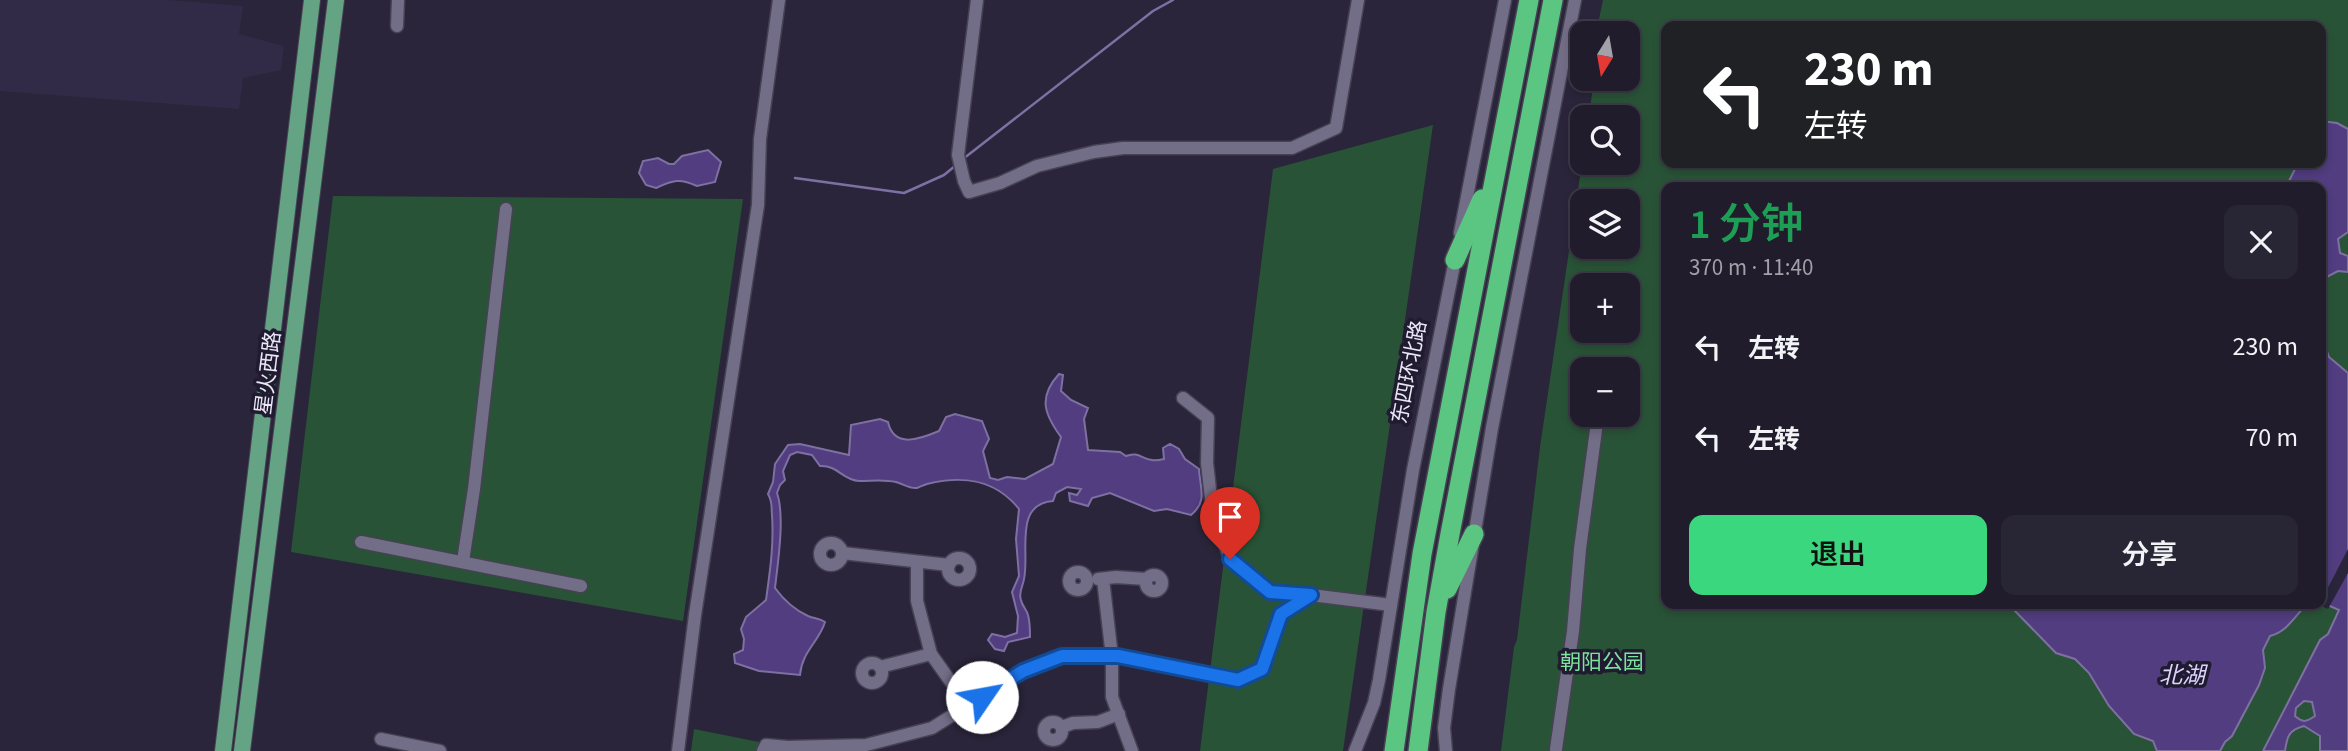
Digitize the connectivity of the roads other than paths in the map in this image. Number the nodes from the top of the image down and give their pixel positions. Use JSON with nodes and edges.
{"nodes":[{"id":1,"x":312,"y":0,"type":"edge"},
{"id":2,"x":336,"y":0,"type":"edge"},
{"id":3,"x":398,"y":0,"type":"edge"},
{"id":4,"x":779,"y":0,"type":"edge"},
{"id":5,"x":977,"y":0,"type":"edge"},
{"id":6,"x":1358,"y":0,"type":"edge"},
{"id":7,"x":1505,"y":0,"type":"edge"},
{"id":8,"x":1529,"y":0,"type":"edge"},
{"id":9,"x":1553,"y":0,"type":"edge"},
{"id":10,"x":1575,"y":0,"type":"edge"},
{"id":11,"x":397,"y":26,"type":"dead end"},
{"id":12,"x":1496,"y":169,"type":"junction"},
{"id":13,"x":506,"y":209,"type":"dead end"},
{"id":14,"x":1455,"y":260,"type":"junction"},
{"id":15,"x":1183,"y":398,"type":"dead end"},
{"id":16,"x":1596,"y":427,"type":"edge"},
{"id":17,"x":1474,"y":534,"type":"junction"},
{"id":18,"x":360,"y":542,"type":"dead end"},
{"id":19,"x":842,"y":553,"type":"dead end"},
{"id":20,"x":463,"y":561,"type":"junction"},
{"id":21,"x":917,"y":562,"type":"junction"},
{"id":22,"x":949,"y":565,"type":"dead end"},
{"id":23,"x":1103,"y":579,"type":"junction"},
{"id":24,"x":1146,"y":579,"type":"dead end"},
{"id":25,"x":1088,"y":581,"type":"dead end"},
{"id":26,"x":581,"y":586,"type":"dead end"},
{"id":27,"x":1311,"y":595,"type":"junction"},
{"id":28,"x":1391,"y":605,"type":"junction"},
{"id":29,"x":1436,"y":612,"type":"junction"},
{"id":30,"x":931,"y":654,"type":"junction"},
{"id":31,"x":1112,"y":656,"type":"junction"},
{"id":32,"x":880,"y":667,"type":"dead end"},
{"id":33,"x":968,"y":706,"type":"junction"},
{"id":34,"x":1119,"y":714,"type":"junction"},
{"id":35,"x":1062,"y":727,"type":"dead end"},
{"id":36,"x":381,"y":739,"type":"dead end"},
{"id":37,"x":858,"y":748,"type":"edge"},
{"id":38,"x":1556,"y":749,"type":"dead end"},
{"id":39,"x":223,"y":751,"type":"edge"},
{"id":40,"x":242,"y":751,"type":"edge"},
{"id":41,"x":440,"y":751,"type":"edge"},
{"id":42,"x":678,"y":751,"type":"edge"},
{"id":43,"x":762,"y":751,"type":"edge"},
{"id":44,"x":1132,"y":751,"type":"edge"},
{"id":45,"x":1355,"y":751,"type":"edge"},
{"id":46,"x":1394,"y":751,"type":"edge"},
{"id":47,"x":1418,"y":751,"type":"edge"},
{"id":48,"x":1446,"y":751,"type":"edge"}],
"edges":[{"from":1,"to":39,"type":"main road","name":"星火西路"},
{"from":2,"to":40,"type":"main road","name":"星火西路"},
{"from":3,"to":11,"type":"street"},
{"from":4,"to":42,"type":"street"},
{"from":5,"to":6,"type":"street"},
{"from":7,"to":14,"type":"street","name":"东四环北路"},
{"from":8,"to":12,"type":"highway"},
{"from":9,"to":29,"type":"highway"},
{"from":10,"to":17,"type":"street"},
{"from":12,"to":14,"type":"highway"},
{"from":12,"to":46,"type":"highway"},
{"from":13,"to":20,"type":"street"},
{"from":14,"to":28,"type":"street","name":"东四环北路"},
{"from":15,"to":27,"type":"street"},
{"from":16,"to":38,"type":"street"},
{"from":17,"to":29,"type":"highway"},
{"from":17,"to":48,"type":"street"},
{"from":18,"to":20,"type":"street"},
{"from":19,"to":21,"type":"street"},
{"from":20,"to":26,"type":"street"},
{"from":21,"to":22,"type":"street"},
{"from":21,"to":30,"type":"street"},
{"from":23,"to":24,"type":"street"},
{"from":23,"to":25,"type":"street"},
{"from":23,"to":31,"type":"street"},
{"from":27,"to":28,"type":"street"},
{"from":27,"to":31,"type":"street"},
{"from":28,"to":45,"type":"street","name":"东四环北路"},
{"from":29,"to":47,"type":"highway"},
{"from":30,"to":32,"type":"street"},
{"from":30,"to":33,"type":"street"},
{"from":31,"to":33,"type":"street"},
{"from":31,"to":34,"type":"street"},
{"from":33,"to":37,"type":"street"},
{"from":34,"to":35,"type":"street"},
{"from":34,"to":44,"type":"street"},
{"from":36,"to":41,"type":"street"},
{"from":37,"to":43,"type":"street"}]}
